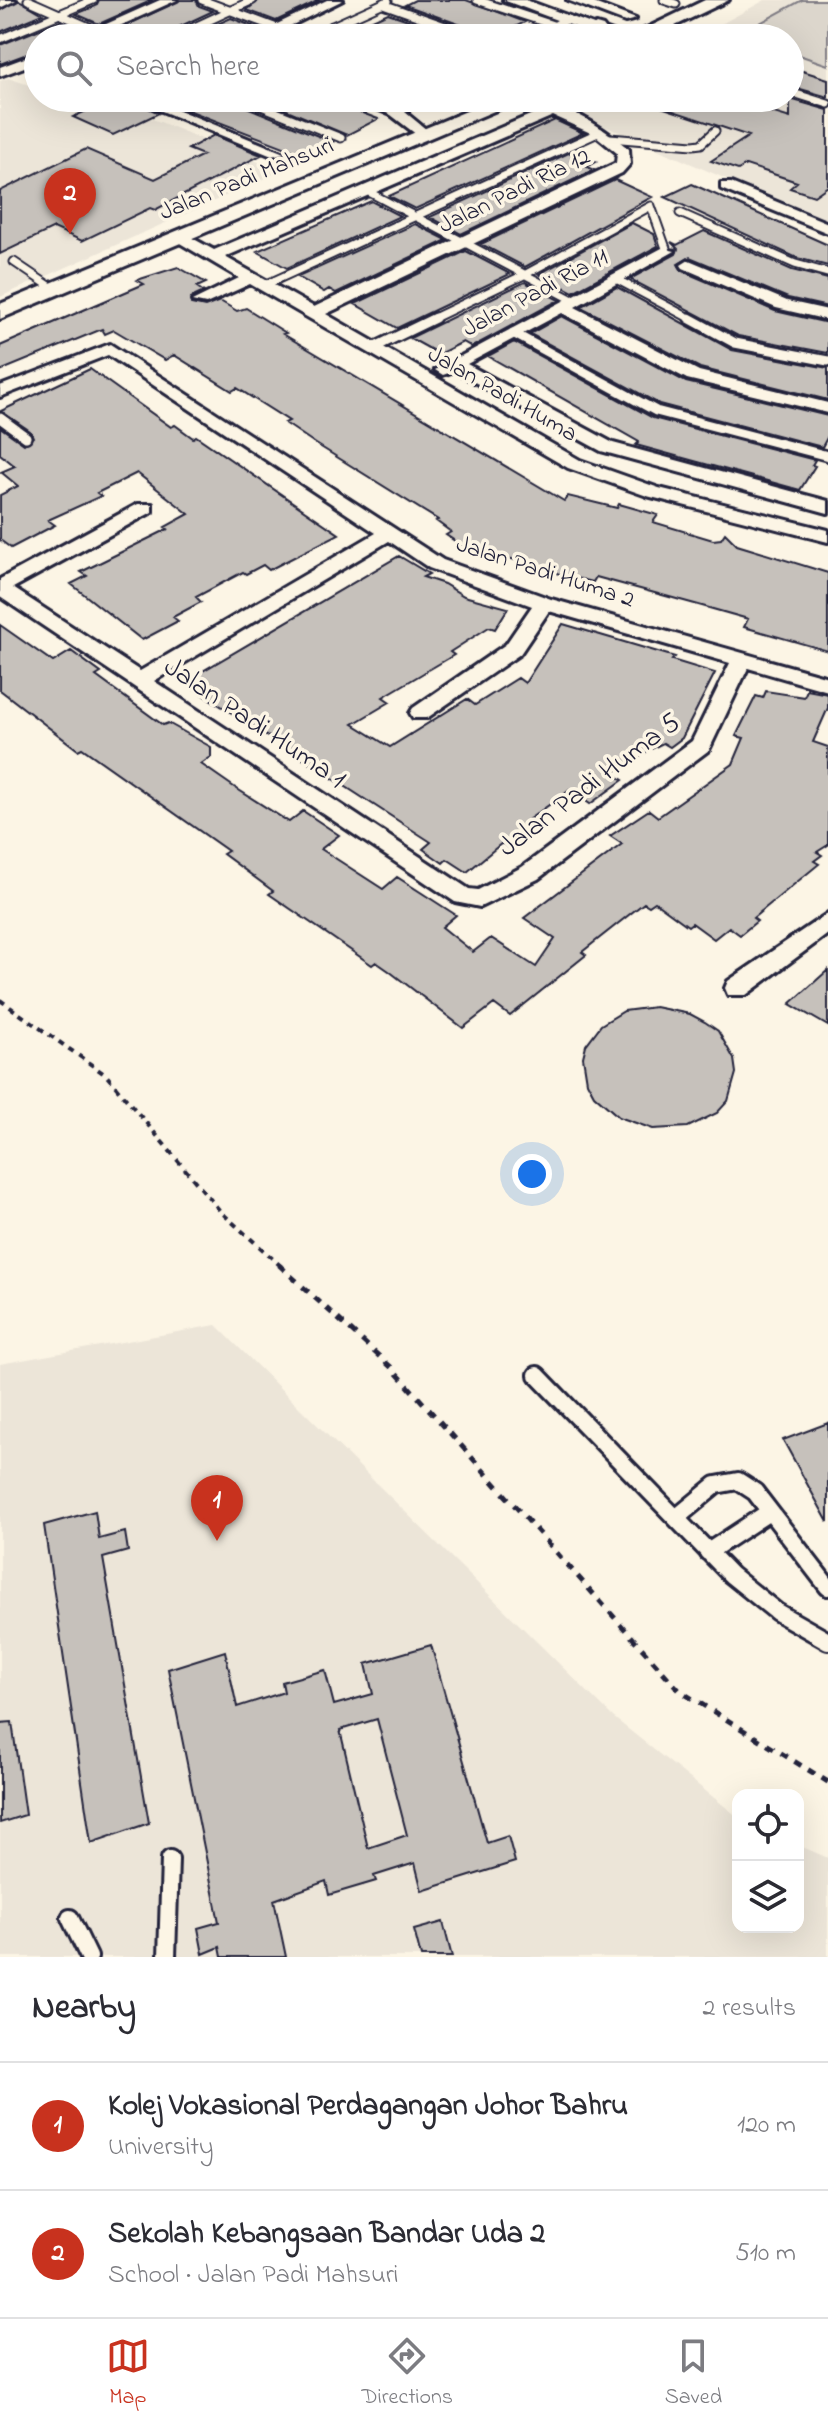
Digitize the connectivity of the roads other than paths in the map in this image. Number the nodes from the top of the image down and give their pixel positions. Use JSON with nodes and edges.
{"nodes":[{"id":1,"x":10,"y":0,"type":"edge"},
{"id":2,"x":28,"y":0,"type":"edge"},
{"id":3,"x":93,"y":0,"type":"edge"},
{"id":4,"x":171,"y":0,"type":"edge"},
{"id":5,"x":202,"y":0,"type":"edge"},
{"id":6,"x":253,"y":0,"type":"edge"},
{"id":7,"x":337,"y":0,"type":"edge"},
{"id":8,"x":477,"y":0,"type":"edge"},
{"id":9,"x":512,"y":0,"type":"edge"},
{"id":10,"x":534,"y":0,"type":"edge"},
{"id":11,"x":573,"y":0,"type":"edge"},
{"id":12,"x":664,"y":0,"type":"edge"},
{"id":13,"x":387,"y":2,"type":"edge"},
{"id":14,"x":0,"y":4,"type":"edge"},
{"id":15,"x":676,"y":4,"type":"dead end"},
{"id":16,"x":726,"y":7,"type":"edge"},
{"id":17,"x":231,"y":10,"type":"junction"},
{"id":18,"x":60,"y":14,"type":"junction"},
{"id":19,"x":561,"y":23,"type":"junction"},
{"id":20,"x":36,"y":24,"type":"edge"},
{"id":21,"x":82,"y":24,"type":"edge"},
{"id":22,"x":114,"y":24,"type":"edge"},
{"id":23,"x":201,"y":24,"type":"edge"},
{"id":24,"x":267,"y":24,"type":"edge"},
{"id":25,"x":286,"y":24,"type":"edge"},
{"id":26,"x":337,"y":24,"type":"edge"},
{"id":27,"x":443,"y":24,"type":"edge"},
{"id":28,"x":565,"y":24,"type":"edge"},
{"id":29,"x":605,"y":24,"type":"edge"},
{"id":30,"x":616,"y":24,"type":"edge"},
{"id":31,"x":668,"y":24,"type":"edge"},
{"id":32,"x":692,"y":24,"type":"edge"},
{"id":33,"x":697,"y":24,"type":"edge"},
{"id":34,"x":24,"y":29,"type":"edge"},
{"id":35,"x":0,"y":39,"type":"edge"},
{"id":36,"x":24,"y":63,"type":"edge"},
{"id":37,"x":0,"y":72,"type":"edge"},
{"id":38,"x":804,"y":96,"type":"edge"},
{"id":39,"x":828,"y":104,"type":"edge"},
{"id":40,"x":173,"y":112,"type":"edge"},
{"id":41,"x":276,"y":112,"type":"edge"},
{"id":42,"x":396,"y":112,"type":"edge"},
{"id":43,"x":481,"y":112,"type":"edge"},
{"id":44,"x":550,"y":112,"type":"edge"},
{"id":45,"x":554,"y":112,"type":"edge"},
{"id":46,"x":715,"y":131,"type":"dead end"},
{"id":47,"x":426,"y":135,"type":"junction"},
{"id":48,"x":605,"y":135,"type":"junction"},
{"id":49,"x":341,"y":138,"type":"dead end"},
{"id":50,"x":277,"y":153,"type":"dead end"},
{"id":51,"x":726,"y":186,"type":"dead end"},
{"id":52,"x":365,"y":190,"type":"junction"},
{"id":53,"x":680,"y":213,"type":"dead end"},
{"id":54,"x":416,"y":216,"type":"junction"},
{"id":55,"x":828,"y":228,"type":"edge"},
{"id":56,"x":178,"y":236,"type":"junction"},
{"id":57,"x":467,"y":242,"type":"junction"},
{"id":58,"x":667,"y":251,"type":"joint"},
{"id":59,"x":214,"y":256,"type":"junction"},
{"id":60,"x":14,"y":262,"type":"dead end"},
{"id":61,"x":689,"y":265,"type":"dead end"},
{"id":62,"x":828,"y":273,"type":"edge"},
{"id":63,"x":526,"y":274,"type":"junction"},
{"id":64,"x":616,"y":279,"type":"junction"},
{"id":65,"x":258,"y":282,"type":"junction"},
{"id":66,"x":54,"y":289,"type":"junction"},
{"id":67,"x":200,"y":301,"type":"dead end"},
{"id":68,"x":569,"y":304,"type":"junction"},
{"id":69,"x":0,"y":312,"type":"edge"},
{"id":70,"x":313,"y":314,"type":"junction"},
{"id":71,"x":828,"y":315,"type":"edge"},
{"id":72,"x":513,"y":333,"type":"junction"},
{"id":73,"x":373,"y":348,"type":"junction"},
{"id":74,"x":828,"y":361,"type":"edge"},
{"id":75,"x":454,"y":364,"type":"junction"},
{"id":76,"x":427,"y":379,"type":"junction"},
{"id":77,"x":0,"y":392,"type":"edge"},
{"id":78,"x":828,"y":408,"type":"edge"},
{"id":79,"x":0,"y":418,"type":"edge"},
{"id":80,"x":26,"y":437,"type":"dead end"},
{"id":81,"x":828,"y":456,"type":"edge"},
{"id":82,"x":827,"y":504,"type":"edge"},
{"id":83,"x":145,"y":508,"type":"dead end"},
{"id":84,"x":820,"y":533,"type":"edge"},
{"id":85,"x":388,"y":534,"type":"junction"},
{"id":86,"x":0,"y":588,"type":"edge"},
{"id":87,"x":544,"y":603,"type":"junction"},
{"id":88,"x":741,"y":661,"type":"junction"},
{"id":89,"x":139,"y":681,"type":"junction"},
{"id":90,"x":828,"y":684,"type":"edge"},
{"id":91,"x":420,"y":713,"type":"dead end"},
{"id":92,"x":480,"y":899,"type":"joint"},
{"id":93,"x":828,"y":922,"type":"edge"},
{"id":94,"x":737,"y":988,"type":"dead end"},
{"id":95,"x":537,"y":1375,"type":"dead end"},
{"id":96,"x":769,"y":1512,"type":"junction"},
{"id":97,"x":676,"y":1518,"type":"junction"},
{"id":98,"x":708,"y":1552,"type":"junction"},
{"id":99,"x":828,"y":1587,"type":"edge"},
{"id":100,"x":828,"y":1641,"type":"edge"},
{"id":101,"x":170,"y":1859,"type":"dead end"},
{"id":102,"x":70,"y":1918,"type":"dead end"},
{"id":103,"x":89,"y":1957,"type":"edge"},
{"id":104,"x":167,"y":1957,"type":"edge"}],
"edges":[{"from":1,"to":14,"type":"street"},
{"from":2,"to":18,"type":"lane"},
{"from":3,"to":18,"type":"lane"},
{"from":4,"to":22,"type":"street"},
{"from":5,"to":17,"type":"lane"},
{"from":6,"to":17,"type":"lane"},
{"from":7,"to":25,"type":"street"},
{"from":8,"to":19,"type":"lane"},
{"from":9,"to":19,"type":"street"},
{"from":10,"to":29,"type":"street"},
{"from":11,"to":30,"type":"street"},
{"from":12,"to":15,"type":"lane"},
{"from":13,"to":26,"type":"lane"},
{"from":13,"to":27,"type":"lane"},
{"from":16,"to":31,"type":"main road"},
{"from":16,"to":32,"type":"main road"},
{"from":16,"to":33,"type":"main road"},
{"from":17,"to":23,"type":"lane"},
{"from":17,"to":24,"type":"lane"},
{"from":18,"to":20,"type":"lane"},
{"from":18,"to":21,"type":"lane"},
{"from":19,"to":28,"type":"street"},
{"from":34,"to":35,"type":"lane"},
{"from":36,"to":37,"type":"street"},
{"from":38,"to":39,"type":"lane"},
{"from":40,"to":50,"type":"street"},
{"from":41,"to":49,"type":"lane"},
{"from":42,"to":47,"type":"street"},
{"from":43,"to":47,"type":"main road","name":"Jalan Padi Mahsuri"},
{"from":44,"to":52,"type":"street","name":"Jalan Padi Mahsuri"},
{"from":45,"to":48,"type":"street","name":"Jalan Padi Ria 12"},
{"from":46,"to":48,"type":"lane"},
{"from":47,"to":56,"type":"main road","name":"Jalan Padi Mahsuri"},
{"from":48,"to":54,"type":"lane"},
{"from":48,"to":57,"type":"street","name":"Jalan Padi Ria 12"},
{"from":51,"to":55,"type":"street"},
{"from":52,"to":54,"type":"lane"},
{"from":52,"to":59,"type":"street","name":"Jalan Padi Mahsuri"},
{"from":53,"to":62,"type":"lane"},
{"from":54,"to":57,"type":"lane"},
{"from":54,"to":65,"type":"lane"},
{"from":56,"to":59,"type":"street","name":"Jalan Padi Huma"},
{"from":56,"to":66,"type":"main road","name":"Jalan Padi Mahsuri"},
{"from":57,"to":63,"type":"lane"},
{"from":57,"to":70,"type":"street","name":"Jalan Padi Ria 12"},
{"from":58,"to":63,"type":"lane"},
{"from":58,"to":64,"type":"street","name":"Jalan Padi Ria 11"},
{"from":59,"to":65,"type":"street","name":"Jalan Padi Huma"},
{"from":60,"to":66,"type":"lane"},
{"from":61,"to":71,"type":"street"},
{"from":63,"to":68,"type":"lane"},
{"from":63,"to":73,"type":"lane"},
{"from":64,"to":68,"type":"street","name":"Jalan Padi Ria 11"},
{"from":64,"to":74,"type":"lane"},
{"from":65,"to":67,"type":"street"},
{"from":65,"to":70,"type":"street","name":"Jalan Padi Huma"},
{"from":66,"to":69,"type":"main road","name":"Jalan Padi Mahsuri"},
{"from":68,"to":72,"type":"street","name":"Jalan Padi Ria 11"},
{"from":68,"to":78,"type":"street"},
{"from":70,"to":73,"type":"street","name":"Jalan Padi Huma"},
{"from":72,"to":75,"type":"street","name":"Jalan Padi Ria 11"},
{"from":72,"to":81,"type":"lane"},
{"from":73,"to":76,"type":"street","name":"Jalan Padi Huma"},
{"from":75,"to":76,"type":"street","name":"Jalan Padi Ria 11"},
{"from":75,"to":82,"type":"street","name":"Jalan Padi Huma"},
{"from":76,"to":84,"type":"street","name":"Jalan Padi Huma"},
{"from":77,"to":85,"type":"street","name":"Jalan Padi Huma 2"},
{"from":79,"to":80,"type":"lane"},
{"from":82,"to":84,"type":"street"},
{"from":83,"to":86,"type":"street"},
{"from":85,"to":87,"type":"street","name":"Jalan Padi Huma 2"},
{"from":85,"to":89,"type":"street"},
{"from":86,"to":89,"type":"street","name":"Jalan Padi Huma 1"},
{"from":87,"to":88,"type":"street","name":"Jalan Padi Huma 2"},
{"from":87,"to":91,"type":"street"},
{"from":88,"to":90,"type":"street","name":"Jalan Padi Huma 2"},
{"from":88,"to":92,"type":"street","name":"Jalan Padi Huma 5"},
{"from":89,"to":92,"type":"street","name":"Jalan Padi Huma 1"},
{"from":93,"to":94,"type":"street"},
{"from":95,"to":97,"type":"lane"},
{"from":96,"to":97,"type":"lane"},
{"from":96,"to":98,"type":"lane"},
{"from":96,"to":99,"type":"lane"},
{"from":97,"to":98,"type":"lane"},
{"from":98,"to":100,"type":"lane"},
{"from":101,"to":104,"type":"lane"},
{"from":102,"to":103,"type":"lane"}]}
